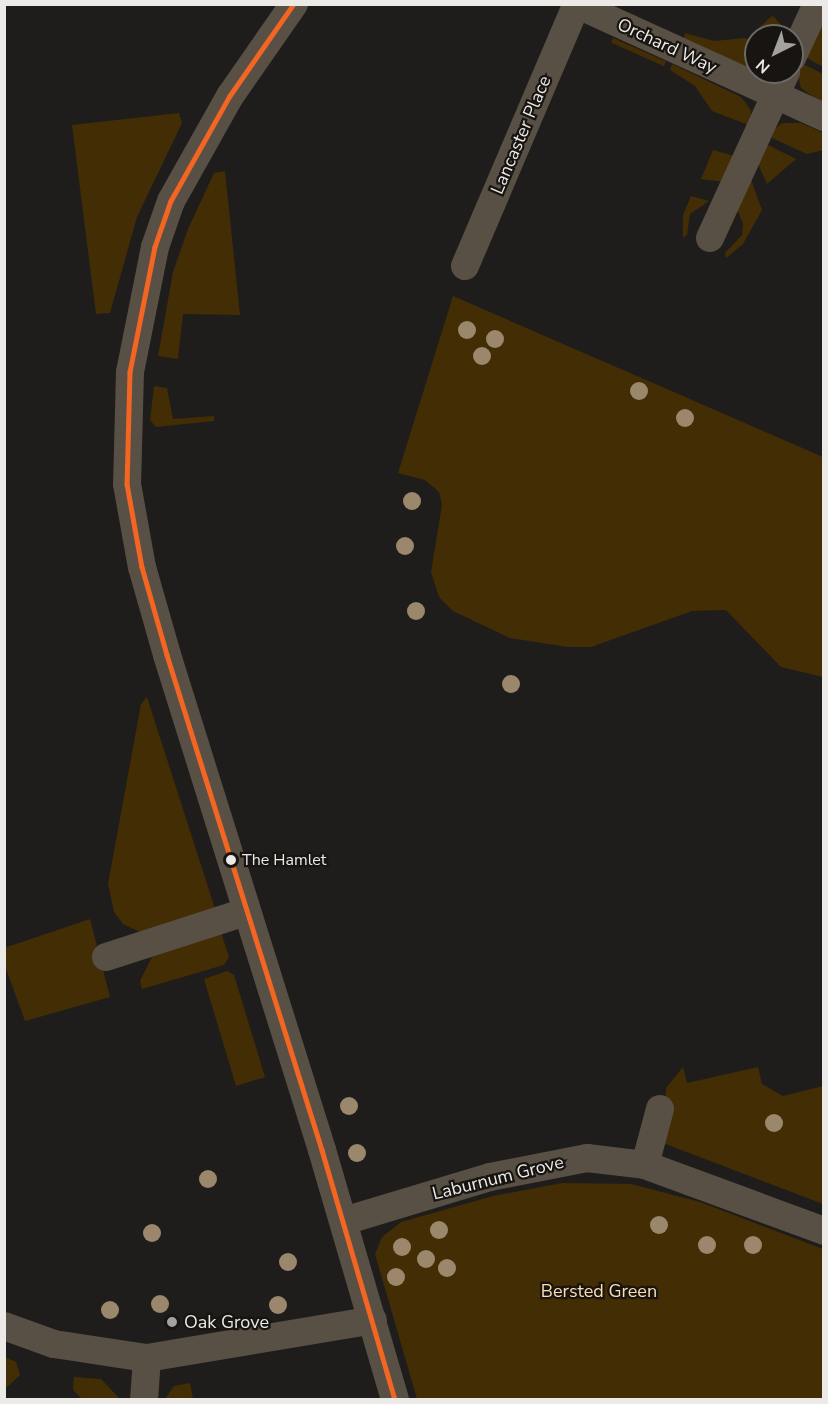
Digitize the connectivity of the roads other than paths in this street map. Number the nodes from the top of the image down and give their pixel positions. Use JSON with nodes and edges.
{"nodes":[{"id":1,"x":294,"y":4,"type":"edge"},
{"id":2,"x":817,"y":4,"type":"edge"},
{"id":3,"x":577,"y":5,"type":"edge"},
{"id":4,"x":804,"y":32,"type":"edge"},
{"id":5,"x":744,"y":70,"type":"edge"},
{"id":6,"x":780,"y":84,"type":"edge"},
{"id":7,"x":824,"y":117,"type":"edge"},
{"id":8,"x":710,"y":238,"type":"dead end"},
{"id":9,"x":465,"y":266,"type":"dead end"},
{"id":10,"x":245,"y":912,"type":"junction"},
{"id":11,"x":106,"y":957,"type":"dead end"},
{"id":12,"x":660,"y":1109,"type":"dead end"},
{"id":13,"x":645,"y":1165,"type":"junction"},
{"id":14,"x":344,"y":1221,"type":"junction"},
{"id":15,"x":824,"y":1232,"type":"edge"},
{"id":16,"x":374,"y":1320,"type":"junction"},
{"id":17,"x":4,"y":1326,"type":"edge"},
{"id":18,"x":147,"y":1358,"type":"junction"},
{"id":19,"x":144,"y":1400,"type":"edge"},
{"id":20,"x":395,"y":1400,"type":"edge"}],
"edges":[{"from":1,"to":10,"type":"street"},
{"from":2,"to":4,"type":"street"},
{"from":3,"to":5,"type":"street","name":"Orchard Way"},
{"from":3,"to":9,"type":"street","name":"Lancaster Place"},
{"from":6,"to":7,"type":"street","name":"Orchard Way"},
{"from":6,"to":8,"type":"street"},
{"from":10,"to":11,"type":"street"},
{"from":10,"to":14,"type":"street"},
{"from":12,"to":13,"type":"street"},
{"from":13,"to":14,"type":"street","name":"Laburnum Grove"},
{"from":13,"to":15,"type":"street","name":"Laburnum Grove"},
{"from":14,"to":16,"type":"street"},
{"from":16,"to":18,"type":"street"},
{"from":16,"to":20,"type":"street"},
{"from":17,"to":18,"type":"street"},
{"from":18,"to":19,"type":"street"}]}
